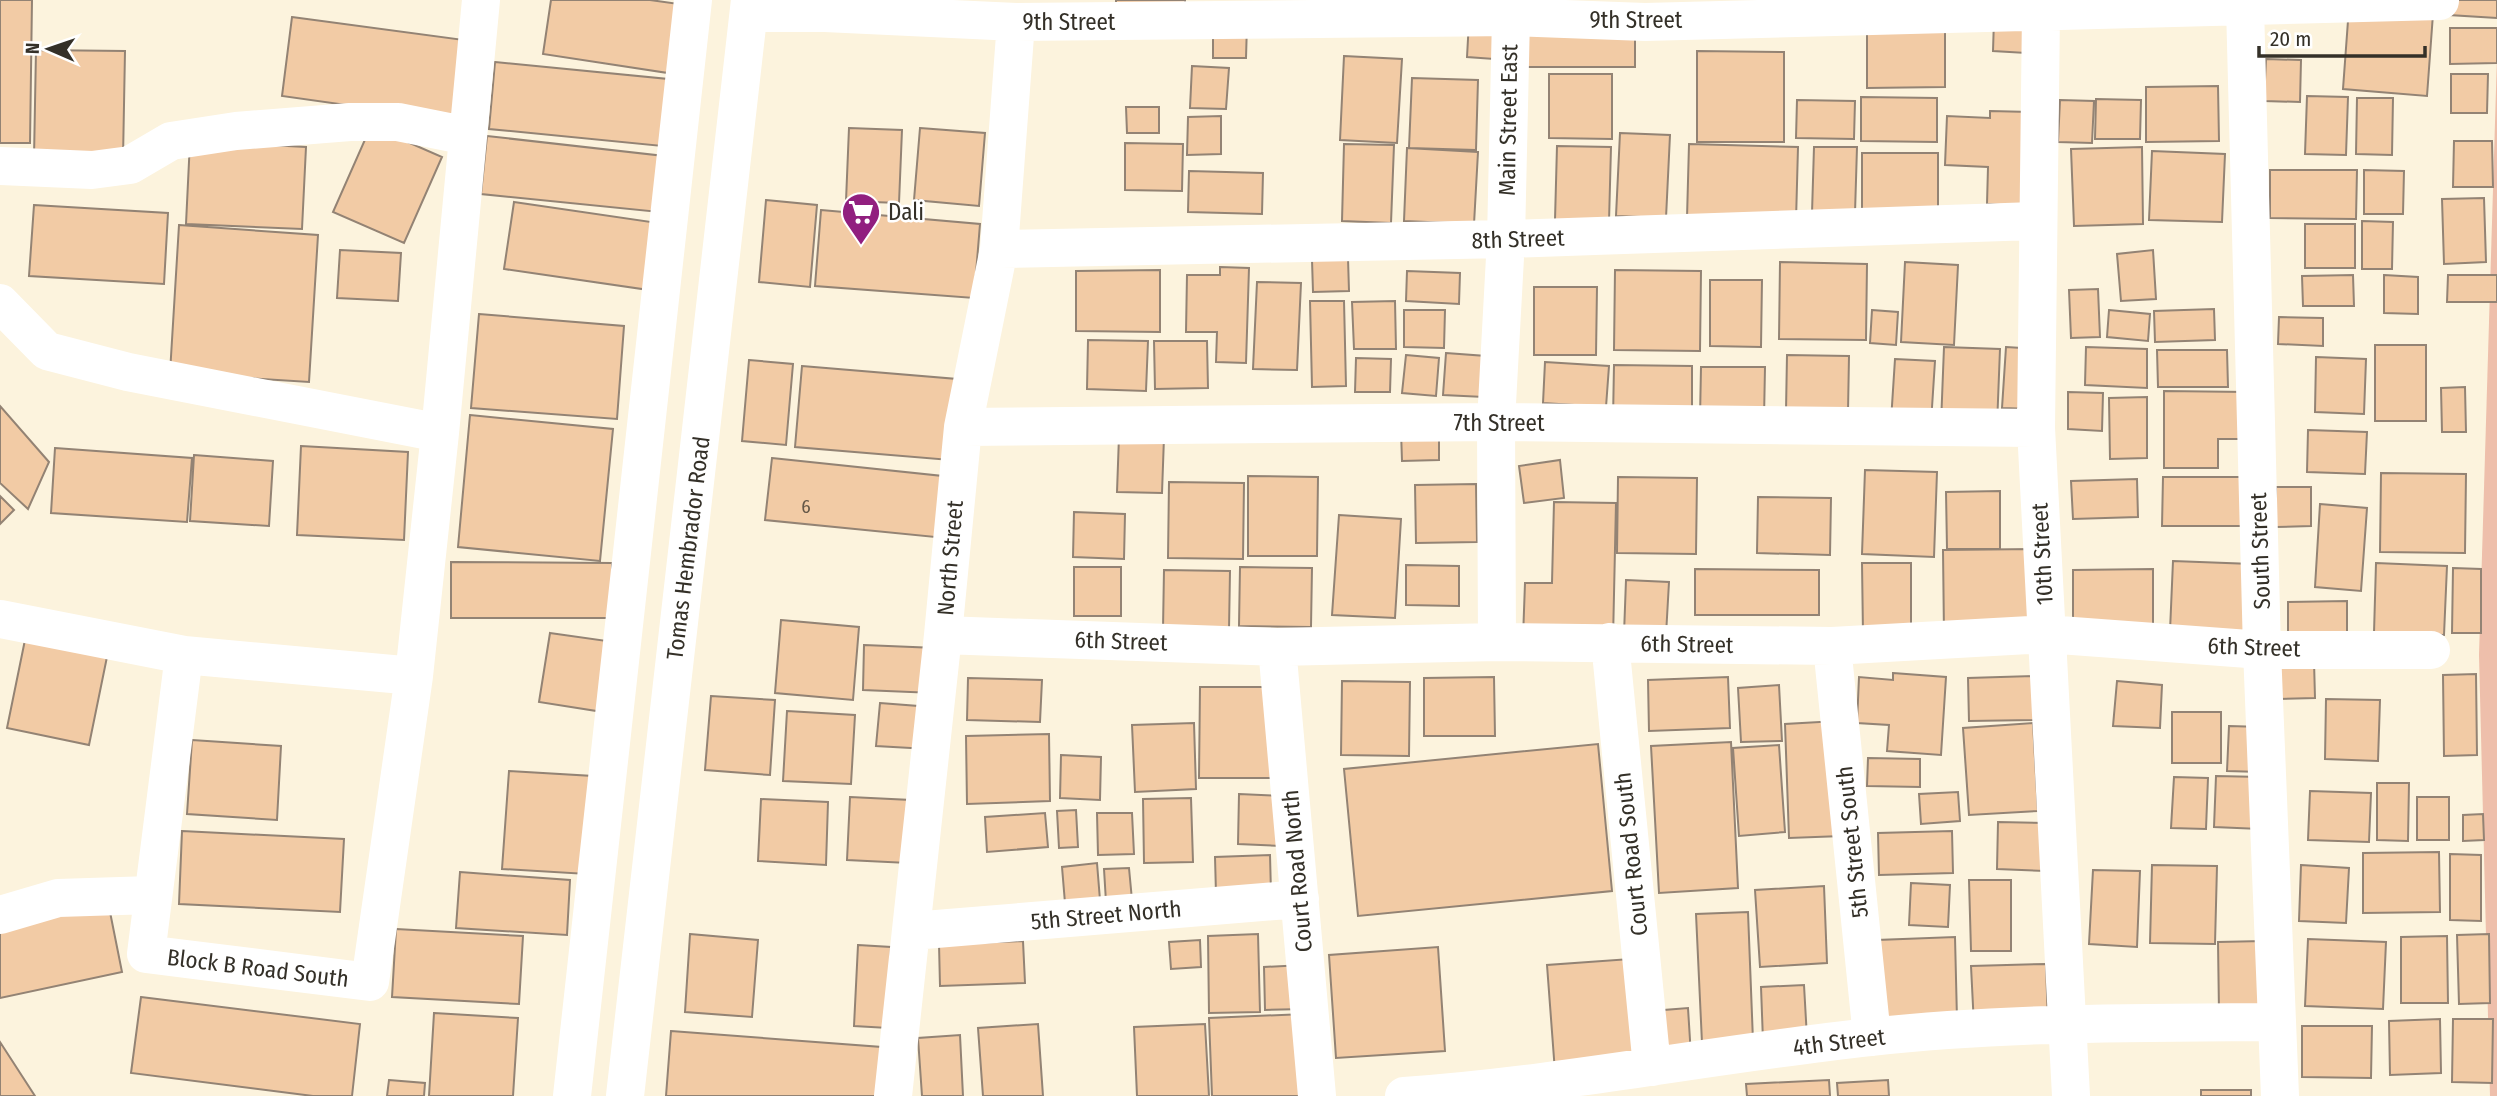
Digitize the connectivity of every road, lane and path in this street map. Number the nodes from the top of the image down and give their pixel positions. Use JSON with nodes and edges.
{"nodes":[{"id":1,"x":481,"y":0,"type":"edge"},
{"id":2,"x":693,"y":0,"type":"edge"},
{"id":3,"x":2440,"y":1,"type":"edge"},
{"id":4,"x":750,"y":6,"type":"edge"},
{"id":5,"x":2245,"y":6,"type":"junction"},
{"id":6,"x":2041,"y":11,"type":"junction"},
{"id":7,"x":1511,"y":17,"type":"junction"},
{"id":8,"x":1016,"y":22,"type":"junction"},
{"id":9,"x":468,"y":136,"type":"junction"},
{"id":10,"x":0,"y":166,"type":"edge"},
{"id":11,"x":2037,"y":221,"type":"junction"},
{"id":12,"x":1506,"y":239,"type":"junction"},
{"id":13,"x":999,"y":249,"type":"junction"},
{"id":14,"x":0,"y":303,"type":"edge"},
{"id":15,"x":1496,"y":422,"type":"junction"},
{"id":16,"x":963,"y":427,"type":"junction"},
{"id":17,"x":2036,"y":428,"type":"junction"},
{"id":18,"x":440,"y":433,"type":"junction"},
{"id":19,"x":0,"y":619,"type":"edge"},
{"id":20,"x":2046,"y":634,"type":"junction"},
{"id":21,"x":943,"y":635,"type":"junction"},
{"id":22,"x":1497,"y":642,"type":"junction"},
{"id":23,"x":1610,"y":642,"type":"junction"},
{"id":24,"x":1277,"y":646,"type":"junction"},
{"id":25,"x":1832,"y":646,"type":"junction"},
{"id":26,"x":2262,"y":650,"type":"junction"},
{"id":27,"x":2431,"y":650,"type":"dead end"},
{"id":28,"x":184,"y":655,"type":"junction"},
{"id":29,"x":414,"y":676,"type":"junction"},
{"id":30,"x":152,"y":895,"type":"junction"},
{"id":31,"x":1300,"y":899,"type":"junction"},
{"id":32,"x":0,"y":915,"type":"edge"},
{"id":33,"x":912,"y":931,"type":"junction"},
{"id":34,"x":2277,"y":1022,"type":"junction"},
{"id":35,"x":2068,"y":1024,"type":"junction"},
{"id":36,"x":1872,"y":1037,"type":"junction"},
{"id":37,"x":1652,"y":1067,"type":"junction"},
{"id":38,"x":1474,"y":1093,"type":"edge"},
{"id":39,"x":572,"y":1096,"type":"edge"},
{"id":40,"x":625,"y":1096,"type":"edge"},
{"id":41,"x":893,"y":1096,"type":"edge"},
{"id":42,"x":1317,"y":1096,"type":"edge"},
{"id":43,"x":1404,"y":1096,"type":"edge"},
{"id":44,"x":2071,"y":1096,"type":"edge"},
{"id":45,"x":2280,"y":1096,"type":"edge"}],
"edges":[{"from":1,"to":9,"type":"street"},
{"from":2,"to":39,"type":"street"},
{"from":3,"to":5,"type":"street","name":"9th Street"},
{"from":4,"to":8,"type":"street","name":"9th Street"},
{"from":4,"to":40,"type":"street","name":"Tomas Hembrador Road"},
{"from":5,"to":6,"type":"street","name":"9th Street"},
{"from":5,"to":26,"type":"street","name":"South Street"},
{"from":6,"to":7,"type":"street","name":"9th Street"},
{"from":6,"to":11,"type":"street","name":"10th Street"},
{"from":7,"to":8,"type":"street","name":"9th Street"},
{"from":7,"to":12,"type":"street","name":"Main Street East"},
{"from":8,"to":13,"type":"street","name":"North Street"},
{"from":9,"to":10,"type":"street"},
{"from":9,"to":18,"type":"street"},
{"from":11,"to":12,"type":"street","name":"8th Street"},
{"from":11,"to":17,"type":"street","name":"10th Street"},
{"from":12,"to":13,"type":"street","name":"8th Street"},
{"from":12,"to":15,"type":"street","name":"Main Street East"},
{"from":13,"to":16,"type":"street","name":"North Street"},
{"from":14,"to":18,"type":"street"},
{"from":15,"to":16,"type":"street","name":"7th Street"},
{"from":15,"to":17,"type":"street","name":"7th Street"},
{"from":15,"to":22,"type":"street","name":"Main Street East"},
{"from":16,"to":21,"type":"street","name":"North Street"},
{"from":17,"to":20,"type":"street","name":"10th Street"},
{"from":18,"to":29,"type":"street"},
{"from":19,"to":28,"type":"street"},
{"from":20,"to":25,"type":"street","name":"6th Street"},
{"from":20,"to":26,"type":"street","name":"6th Street"},
{"from":20,"to":35,"type":"street","name":"10th Street"},
{"from":21,"to":24,"type":"street","name":"6th Street"},
{"from":21,"to":33,"type":"street","name":"North Street"},
{"from":22,"to":23,"type":"street","name":"6th Street"},
{"from":22,"to":24,"type":"street","name":"6th Street"},
{"from":23,"to":25,"type":"street","name":"6th Street"},
{"from":23,"to":37,"type":"street","name":"Court Road South"},
{"from":24,"to":31,"type":"street","name":"Court Road North"},
{"from":25,"to":36,"type":"street","name":"5th Street South"},
{"from":26,"to":27,"type":"street","name":"6th Street"},
{"from":26,"to":34,"type":"street","name":"South Street"},
{"from":28,"to":29,"type":"street"},
{"from":28,"to":30,"type":"street"},
{"from":29,"to":30,"type":"street","name":"Block B Road South"},
{"from":30,"to":32,"type":"street"},
{"from":31,"to":33,"type":"street","name":"5th Street North"},
{"from":31,"to":42,"type":"street","name":"Court Road North"},
{"from":33,"to":41,"type":"street","name":"North Street"},
{"from":34,"to":35,"type":"street","name":"4th Street"},
{"from":34,"to":45,"type":"street","name":"South Street"},
{"from":35,"to":36,"type":"street","name":"4th Street"},
{"from":35,"to":44,"type":"street","name":"10th Street"},
{"from":36,"to":37,"type":"street","name":"4th Street"},
{"from":37,"to":38,"type":"street","name":"4th Street"},
{"from":38,"to":43,"type":"street","name":"4th Street"}]}
